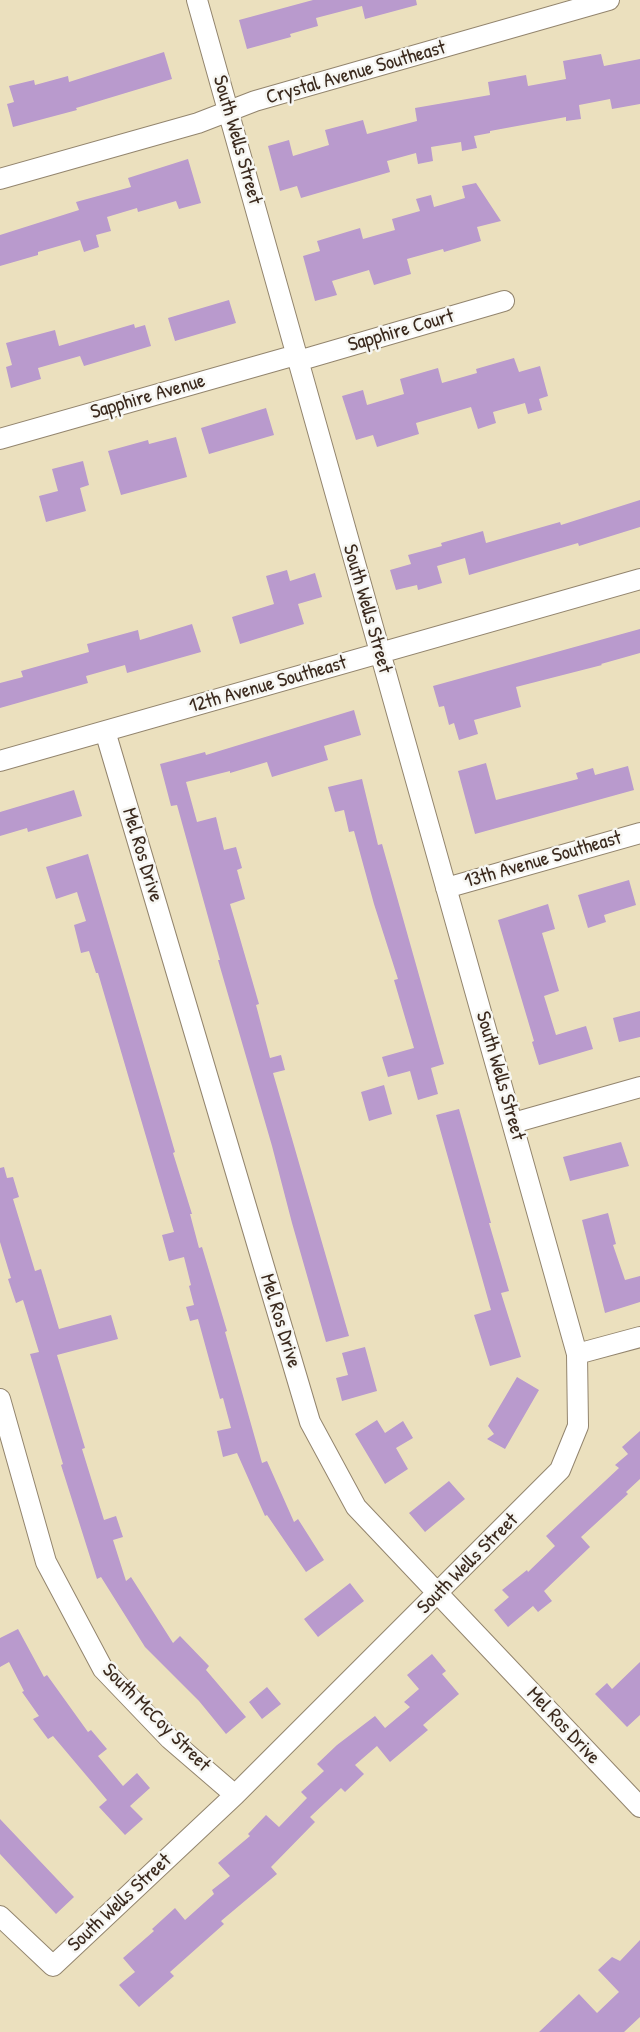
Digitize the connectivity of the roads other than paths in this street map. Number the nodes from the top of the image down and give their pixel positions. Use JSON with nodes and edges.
{"nodes":[{"id":1,"x":197,"y":0,"type":"edge"},
{"id":2,"x":609,"y":0,"type":"edge"},
{"id":3,"x":229,"y":111,"type":"junction"},
{"id":4,"x":0,"y":179,"type":"edge"},
{"id":5,"x":504,"y":301,"type":"dead end"},
{"id":6,"x":297,"y":358,"type":"junction"},
{"id":7,"x":0,"y":439,"type":"edge"},
{"id":8,"x":640,"y":579,"type":"edge"},
{"id":9,"x":380,"y":653,"type":"junction"},
{"id":10,"x":105,"y":731,"type":"junction"},
{"id":11,"x":0,"y":761,"type":"edge"},
{"id":12,"x":640,"y":833,"type":"edge"},
{"id":13,"x":446,"y":888,"type":"junction"},
{"id":14,"x":640,"y":1087,"type":"edge"},
{"id":15,"x":513,"y":1123,"type":"junction"},
{"id":16,"x":640,"y":1337,"type":"edge"},
{"id":17,"x":578,"y":1354,"type":"junction"},
{"id":18,"x":0,"y":1399,"type":"edge"},
{"id":19,"x":438,"y":1594,"type":"junction"},
{"id":20,"x":235,"y":1795,"type":"junction"},
{"id":21,"x":637,"y":1799,"type":"edge"},
{"id":22,"x":0,"y":1916,"type":"edge"}],
"edges":[{"from":1,"to":3,"type":"street","name":"South Wells Street"},
{"from":2,"to":3,"type":"street","name":"Crystal Avenue Southeast"},
{"from":3,"to":4,"type":"street","name":"Crystal Avenue Southeast"},
{"from":3,"to":6,"type":"street","name":"South Wells Street"},
{"from":5,"to":6,"type":"street","name":"Sapphire Court"},
{"from":6,"to":7,"type":"street","name":"Sapphire Avenue"},
{"from":6,"to":9,"type":"street","name":"South Wells Street"},
{"from":8,"to":9,"type":"street","name":"12th Avenue Southeast"},
{"from":9,"to":10,"type":"street","name":"12th Avenue Southeast"},
{"from":9,"to":13,"type":"street","name":"South Wells Street"},
{"from":10,"to":11,"type":"street","name":"12th Avenue Southeast"},
{"from":10,"to":19,"type":"street","name":"Mel Ros Drive"},
{"from":12,"to":13,"type":"street","name":"13th Avenue Southeast"},
{"from":13,"to":15,"type":"street","name":"South Wells Street"},
{"from":14,"to":15,"type":"street"},
{"from":15,"to":17,"type":"street","name":"South Wells Street"},
{"from":16,"to":17,"type":"street"},
{"from":17,"to":19,"type":"street","name":"South Wells Street"},
{"from":18,"to":20,"type":"street","name":"South McCoy Street"},
{"from":19,"to":20,"type":"street","name":"South Wells Street"},
{"from":19,"to":21,"type":"street","name":"Mel Ros Drive"},
{"from":20,"to":22,"type":"street","name":"South Wells Street"}]}
